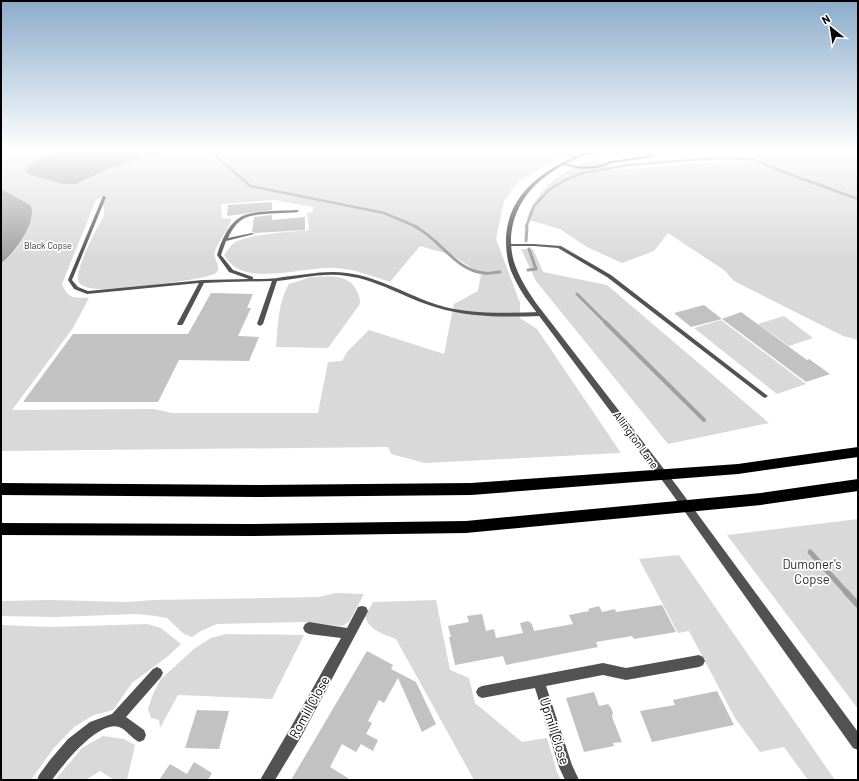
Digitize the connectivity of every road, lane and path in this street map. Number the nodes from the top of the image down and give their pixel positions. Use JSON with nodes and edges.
{"nodes":[{"id":1,"x":530,"y":187,"type":"edge"},
{"id":2,"x":104,"y":197,"type":"dead end"},
{"id":3,"x":297,"y":211,"type":"dead end"},
{"id":4,"x":252,"y":234,"type":"dead end"},
{"id":5,"x":226,"y":240,"type":"junction"},
{"id":6,"x":508,"y":245,"type":"junction"},
{"id":7,"x":257,"y":280,"type":"junction"},
{"id":8,"x":275,"y":280,"type":"junction"},
{"id":9,"x":203,"y":281,"type":"junction"},
{"id":10,"x":541,"y":314,"type":"junction"},
{"id":11,"x":180,"y":324,"type":"dead end"},
{"id":12,"x":260,"y":324,"type":"dead end"},
{"id":13,"x":765,"y":396,"type":"dead end"},
{"id":14,"x":858,"y":452,"type":"edge"},
{"id":15,"x":858,"y":485,"type":"edge"},
{"id":16,"x":1,"y":489,"type":"edge"},
{"id":17,"x":1,"y":529,"type":"edge"},
{"id":18,"x":362,"y":611,"type":"dead end"},
{"id":19,"x":309,"y":628,"type":"dead end"},
{"id":20,"x":350,"y":634,"type":"junction"},
{"id":21,"x":699,"y":660,"type":"dead end"},
{"id":22,"x":157,"y":673,"type":"dead end"},
{"id":23,"x":539,"y":682,"type":"junction"},
{"id":24,"x":482,"y":692,"type":"dead end"},
{"id":25,"x":115,"y":720,"type":"junction"},
{"id":26,"x":139,"y":735,"type":"dead end"},
{"id":27,"x":858,"y":743,"type":"edge"},
{"id":28,"x":44,"y":780,"type":"edge"},
{"id":29,"x":267,"y":780,"type":"edge"},
{"id":30,"x":572,"y":780,"type":"edge"}],
"edges":[{"from":1,"to":6,"type":"street","name":"Allington Lane"},
{"from":2,"to":9,"type":"lane"},
{"from":3,"to":5,"type":"lane"},
{"from":4,"to":5,"type":"lane"},
{"from":5,"to":7,"type":"lane"},
{"from":6,"to":10,"type":"street","name":"Allington Lane"},
{"from":6,"to":13,"type":"lane"},
{"from":7,"to":8,"type":"lane"},
{"from":7,"to":9,"type":"lane"},
{"from":8,"to":10,"type":"lane"},
{"from":8,"to":12,"type":"lane"},
{"from":9,"to":11,"type":"lane"},
{"from":10,"to":27,"type":"street","name":"Allington Lane"},
{"from":14,"to":16,"type":"highway"},
{"from":15,"to":17,"type":"highway"},
{"from":18,"to":20,"type":"street","name":"Romill Close"},
{"from":19,"to":20,"type":"street"},
{"from":20,"to":29,"type":"street","name":"Romill Close"},
{"from":21,"to":23,"type":"street","name":"Upmill Close"},
{"from":22,"to":25,"type":"street"},
{"from":23,"to":24,"type":"street","name":"Upmill Close"},
{"from":23,"to":30,"type":"street","name":"Upmill Close"},
{"from":25,"to":26,"type":"street"},
{"from":25,"to":28,"type":"street"}]}
